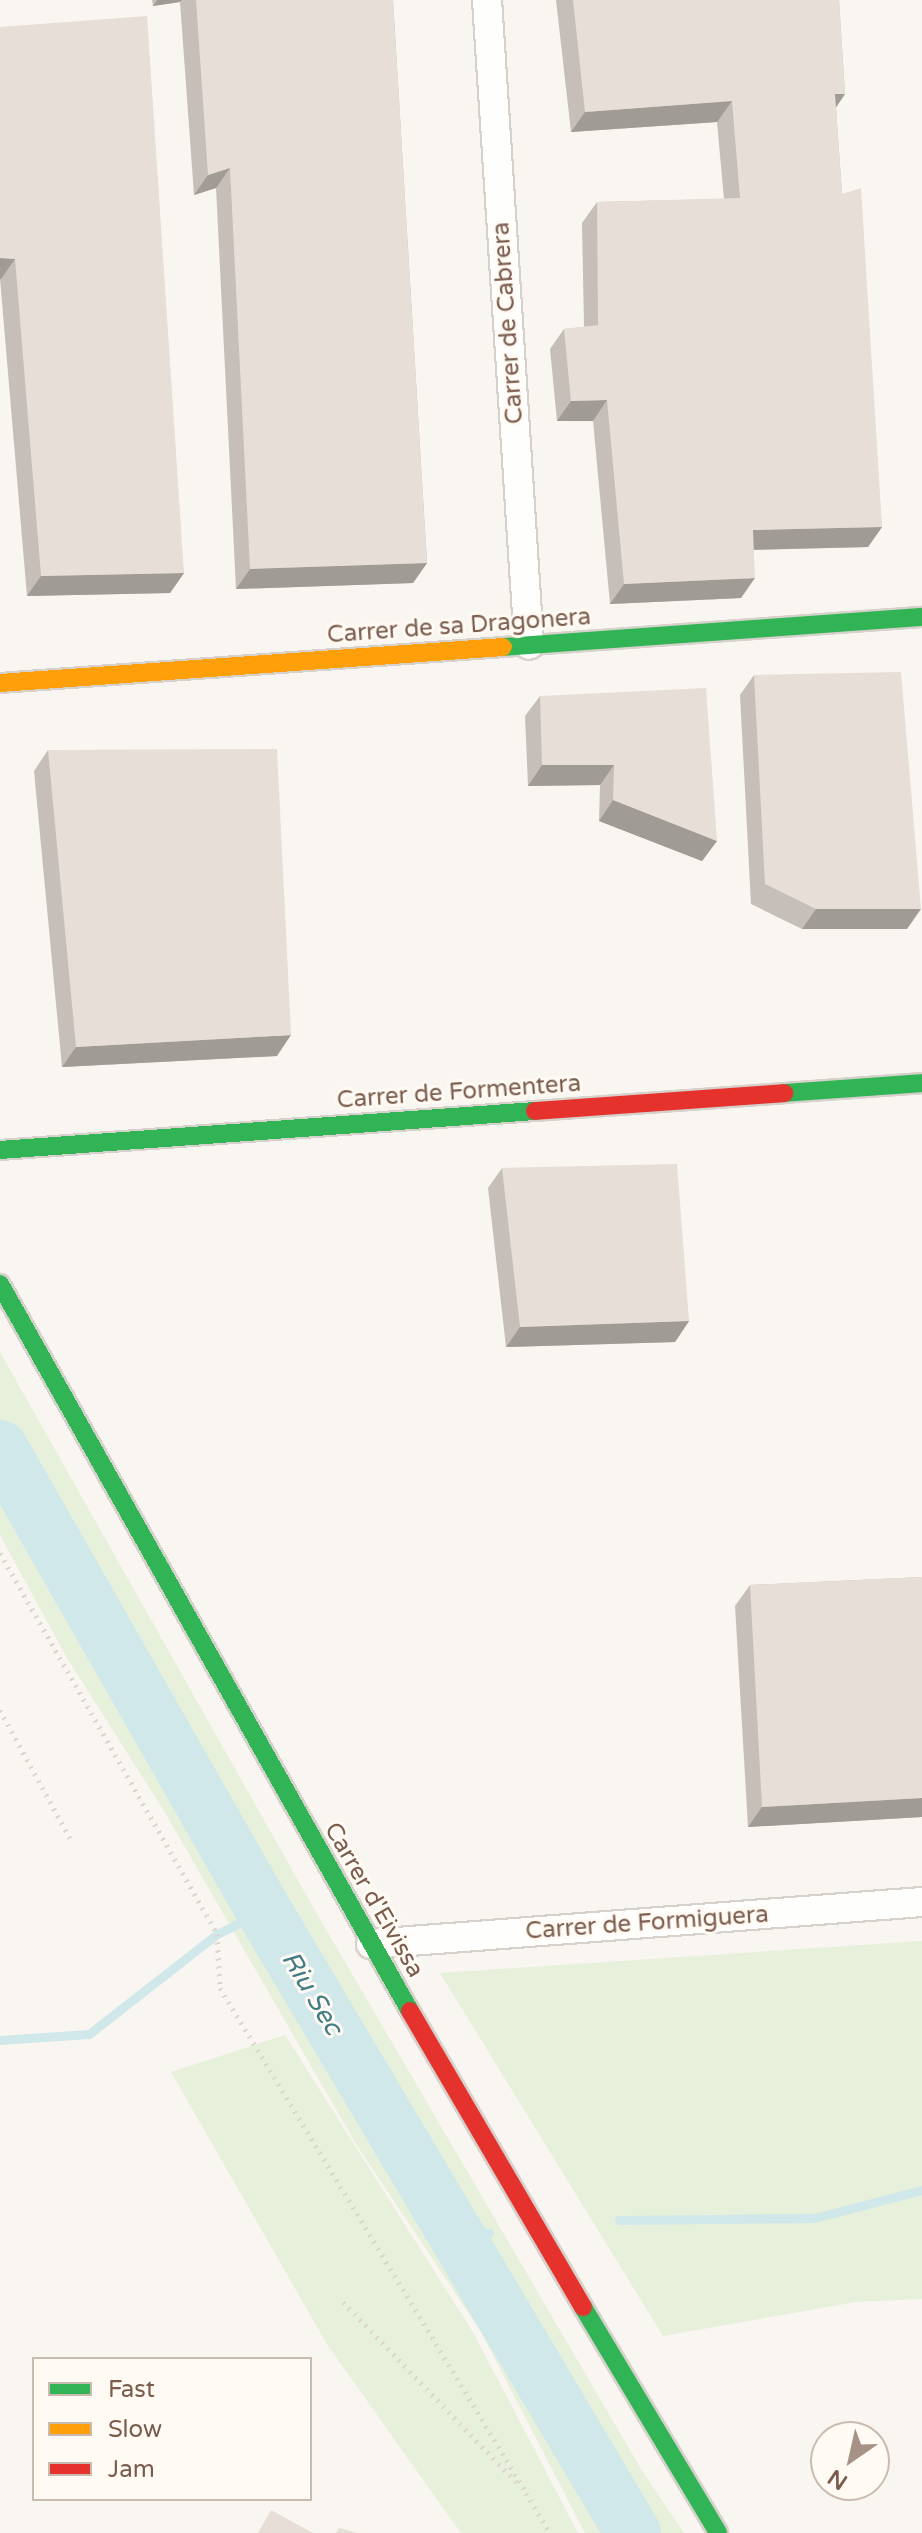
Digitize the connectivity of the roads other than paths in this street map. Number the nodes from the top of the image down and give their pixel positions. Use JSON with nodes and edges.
{"nodes":[{"id":1,"x":487,"y":0,"type":"edge"},
{"id":2,"x":922,"y":617,"type":"edge"},
{"id":3,"x":529,"y":645,"type":"junction"},
{"id":4,"x":0,"y":683,"type":"edge"},
{"id":5,"x":922,"y":1083,"type":"edge"},
{"id":6,"x":0,"y":1150,"type":"edge"},
{"id":7,"x":0,"y":1284,"type":"edge"},
{"id":8,"x":922,"y":1902,"type":"edge"},
{"id":9,"x":371,"y":1944,"type":"junction"},
{"id":10,"x":718,"y":2533,"type":"edge"}],
"edges":[{"from":1,"to":3,"type":"street","name":"Carrer de Cabrera"},
{"from":2,"to":3,"type":"street","name":"Carrer de sa Dragonera"},
{"from":3,"to":4,"type":"street","name":"Carrer de sa Dragonera"},
{"from":5,"to":6,"type":"street","name":"Carrer de Formentera"},
{"from":7,"to":9,"type":"street","name":"Carrer d'Eivissa"},
{"from":8,"to":9,"type":"street","name":"Carrer de Formiguera"},
{"from":9,"to":10,"type":"street","name":"Carrer d'Eivissa"}]}
